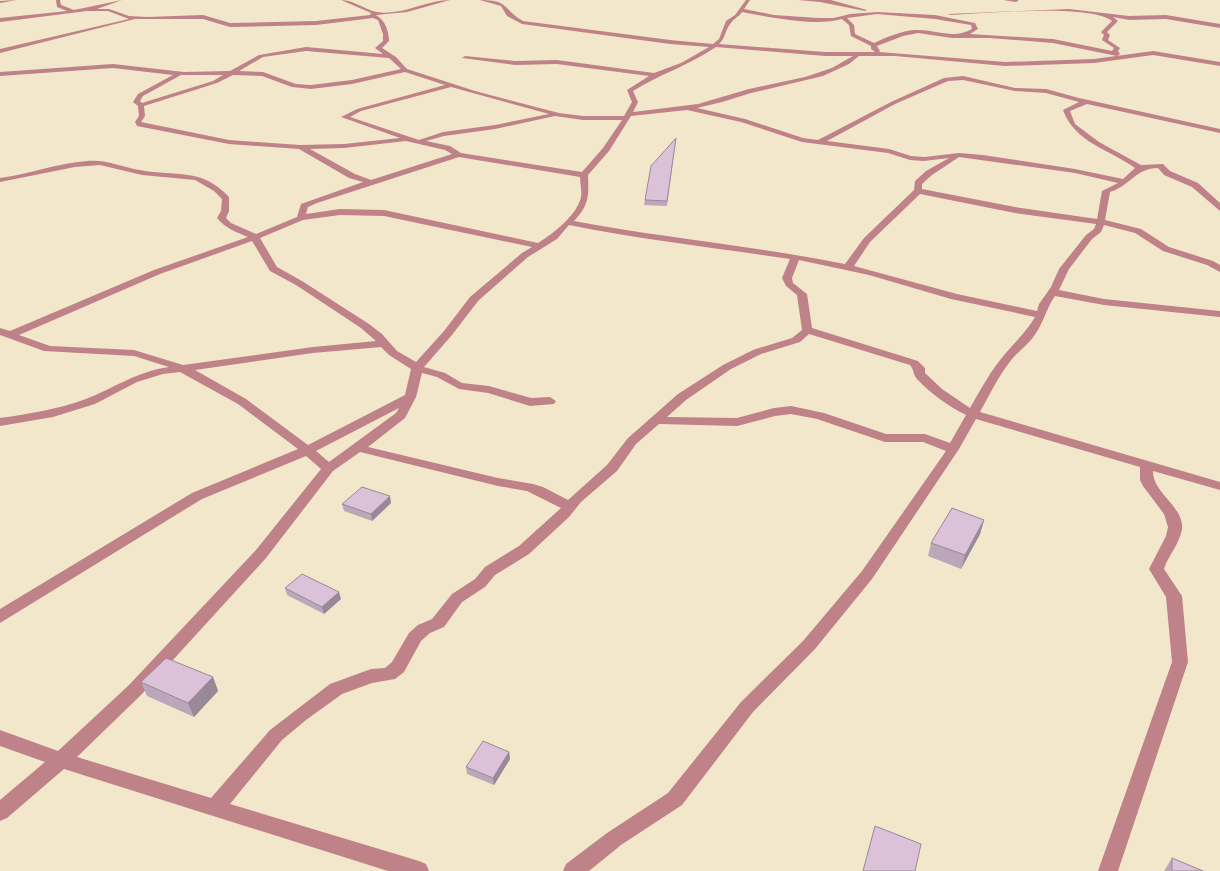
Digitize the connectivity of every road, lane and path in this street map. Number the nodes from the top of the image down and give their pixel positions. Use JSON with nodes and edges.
{"nodes":[{"id":1,"x":15,"y":0,"type":"edge"},
{"id":2,"x":58,"y":0,"type":"edge"},
{"id":3,"x":120,"y":0,"type":"edge"},
{"id":4,"x":343,"y":0,"type":"edge"},
{"id":5,"x":448,"y":0,"type":"edge"},
{"id":6,"x":482,"y":0,"type":"edge"},
{"id":7,"x":748,"y":0,"type":"edge"},
{"id":8,"x":800,"y":0,"type":"edge"},
{"id":9,"x":841,"y":0,"type":"edge"},
{"id":10,"x":1005,"y":0,"type":"edge"},
{"id":11,"x":821,"y":1,"type":"edge"},
{"id":12,"x":1017,"y":1,"type":"edge"},
{"id":13,"x":0,"y":2,"type":"edge"},
{"id":14,"x":417,"y":3,"type":"dead end"},
{"id":15,"x":424,"y":6,"type":"junction"},
{"id":16,"x":87,"y":10,"type":"junction"},
{"id":17,"x":742,"y":10,"type":"junction"},
{"id":18,"x":74,"y":12,"type":"junction"},
{"id":19,"x":1003,"y":12,"type":"junction"},
{"id":20,"x":877,"y":13,"type":"junction"},
{"id":21,"x":373,"y":15,"type":"junction"},
{"id":22,"x":910,"y":15,"type":"junction"},
{"id":23,"x":1107,"y":15,"type":"junction"},
{"id":24,"x":843,"y":17,"type":"junction"},
{"id":25,"x":135,"y":18,"type":"junction"},
{"id":26,"x":0,"y":20,"type":"edge"},
{"id":27,"x":1220,"y":26,"type":"edge"},
{"id":28,"x":957,"y":35,"type":"junction"},
{"id":29,"x":874,"y":44,"type":"junction"},
{"id":30,"x":713,"y":47,"type":"junction"},
{"id":31,"x":0,"y":51,"type":"edge"},
{"id":32,"x":881,"y":54,"type":"junction"},
{"id":33,"x":857,"y":55,"type":"junction"},
{"id":34,"x":389,"y":56,"type":"junction"},
{"id":35,"x":1118,"y":56,"type":"junction"},
{"id":36,"x":466,"y":58,"type":"dead end"},
{"id":37,"x":974,"y":61,"type":"junction"},
{"id":38,"x":1220,"y":64,"type":"edge"},
{"id":39,"x":406,"y":70,"type":"junction"},
{"id":40,"x":180,"y":73,"type":"junction"},
{"id":41,"x":230,"y":73,"type":"junction"},
{"id":42,"x":0,"y":74,"type":"edge"},
{"id":43,"x":655,"y":75,"type":"junction"},
{"id":44,"x":967,"y":78,"type":"junction"},
{"id":45,"x":452,"y":85,"type":"junction"},
{"id":46,"x":1086,"y":102,"type":"junction"},
{"id":47,"x":141,"y":105,"type":"junction"},
{"id":48,"x":688,"y":108,"type":"junction"},
{"id":49,"x":559,"y":115,"type":"junction"},
{"id":50,"x":629,"y":116,"type":"junction"},
{"id":51,"x":583,"y":118,"type":"junction"},
{"id":52,"x":600,"y":125,"type":"dead end"},
{"id":53,"x":1220,"y":131,"type":"edge"},
{"id":54,"x":406,"y":139,"type":"junction"},
{"id":55,"x":420,"y":141,"type":"junction"},
{"id":56,"x":820,"y":142,"type":"junction"},
{"id":57,"x":300,"y":147,"type":"junction"},
{"id":58,"x":459,"y":155,"type":"junction"},
{"id":59,"x":959,"y":155,"type":"junction"},
{"id":60,"x":1140,"y":168,"type":"junction"},
{"id":61,"x":0,"y":174,"type":"edge"},
{"id":62,"x":584,"y":175,"type":"junction"},
{"id":63,"x":10,"y":179,"type":"junction"},
{"id":64,"x":0,"y":180,"type":"edge"},
{"id":65,"x":370,"y":182,"type":"junction"},
{"id":66,"x":1124,"y":182,"type":"junction"},
{"id":67,"x":918,"y":191,"type":"junction"},
{"id":68,"x":1220,"y":208,"type":"edge"},
{"id":69,"x":301,"y":218,"type":"junction"},
{"id":70,"x":1101,"y":222,"type":"junction"},
{"id":71,"x":570,"y":223,"type":"junction"},
{"id":72,"x":254,"y":236,"type":"junction"},
{"id":73,"x":540,"y":246,"type":"junction"},
{"id":74,"x":796,"y":257,"type":"junction"},
{"id":75,"x":848,"y":267,"type":"junction"},
{"id":76,"x":1220,"y":269,"type":"edge"},
{"id":77,"x":1052,"y":292,"type":"junction"},
{"id":78,"x":1220,"y":314,"type":"edge"},
{"id":79,"x":1041,"y":315,"type":"junction"},
{"id":80,"x":807,"y":330,"type":"junction"},
{"id":81,"x":5,"y":333,"type":"edge"},
{"id":82,"x":384,"y":343,"type":"junction"},
{"id":83,"x":185,"y":368,"type":"junction"},
{"id":84,"x":417,"y":368,"type":"junction"},
{"id":85,"x":410,"y":397,"type":"junction"},
{"id":86,"x":550,"y":401,"type":"dead end"},
{"id":87,"x":974,"y":414,"type":"junction"},
{"id":88,"x":655,"y":420,"type":"junction"},
{"id":89,"x":0,"y":422,"type":"edge"},
{"id":90,"x":358,"y":448,"type":"junction"},
{"id":91,"x":953,"y":449,"type":"junction"},
{"id":92,"x":308,"y":450,"type":"junction"},
{"id":93,"x":1146,"y":464,"type":"junction"},
{"id":94,"x":328,"y":468,"type":"junction"},
{"id":95,"x":1220,"y":486,"type":"edge"},
{"id":96,"x":568,"y":508,"type":"junction"},
{"id":97,"x":0,"y":617,"type":"edge"},
{"id":98,"x":0,"y":738,"type":"edge"},
{"id":99,"x":61,"y":760,"type":"junction"},
{"id":100,"x":214,"y":808,"type":"junction"},
{"id":101,"x":0,"y":812,"type":"edge"},
{"id":102,"x":419,"y":871,"type":"edge"},
{"id":103,"x":573,"y":871,"type":"edge"},
{"id":104,"x":1108,"y":871,"type":"edge"}],
"edges":[{"from":1,"to":13,"type":"street"},
{"from":2,"to":18,"type":"street"},
{"from":3,"to":16,"type":"street"},
{"from":4,"to":21,"type":"street"},
{"from":5,"to":15,"type":"street"},
{"from":6,"to":30,"type":"street"},
{"from":7,"to":17,"type":"street"},
{"from":8,"to":11,"type":"street"},
{"from":9,"to":11,"type":"street"},
{"from":10,"to":12,"type":"street"},
{"from":11,"to":20,"type":"street"},
{"from":12,"to":19,"type":"street"},
{"from":14,"to":15,"type":"street"},
{"from":15,"to":21,"type":"street"},
{"from":16,"to":18,"type":"street"},
{"from":16,"to":25,"type":"street"},
{"from":17,"to":24,"type":"street"},
{"from":17,"to":30,"type":"street"},
{"from":18,"to":26,"type":"street"},
{"from":19,"to":22,"type":"street"},
{"from":19,"to":23,"type":"street"},
{"from":20,"to":22,"type":"street"},
{"from":20,"to":24,"type":"street"},
{"from":21,"to":25,"type":"street"},
{"from":21,"to":34,"type":"street"},
{"from":22,"to":28,"type":"street"},
{"from":23,"to":27,"type":"street"},
{"from":23,"to":35,"type":"street"},
{"from":24,"to":29,"type":"street"},
{"from":25,"to":31,"type":"street"},
{"from":28,"to":29,"type":"street"},
{"from":28,"to":35,"type":"street"},
{"from":29,"to":32,"type":"street"},
{"from":30,"to":33,"type":"street"},
{"from":30,"to":43,"type":"street"},
{"from":32,"to":33,"type":"street"},
{"from":32,"to":37,"type":"street"},
{"from":33,"to":48,"type":"street"},
{"from":34,"to":39,"type":"street"},
{"from":34,"to":41,"type":"street"},
{"from":35,"to":37,"type":"street"},
{"from":35,"to":38,"type":"street"},
{"from":36,"to":43,"type":"street"},
{"from":37,"to":44,"type":"street"},
{"from":39,"to":41,"type":"street"},
{"from":39,"to":45,"type":"street"},
{"from":40,"to":41,"type":"street"},
{"from":40,"to":42,"type":"street"},
{"from":40,"to":47,"type":"street"},
{"from":41,"to":47,"type":"street"},
{"from":43,"to":50,"type":"street"},
{"from":44,"to":46,"type":"street"},
{"from":44,"to":56,"type":"street"},
{"from":45,"to":49,"type":"street"},
{"from":45,"to":54,"type":"street"},
{"from":46,"to":53,"type":"street"},
{"from":46,"to":60,"type":"street"},
{"from":47,"to":57,"type":"street"},
{"from":48,"to":50,"type":"street"},
{"from":48,"to":56,"type":"street"},
{"from":49,"to":51,"type":"street"},
{"from":49,"to":55,"type":"street"},
{"from":50,"to":51,"type":"street"},
{"from":50,"to":62,"type":"street"},
{"from":51,"to":52,"type":"street"},
{"from":54,"to":55,"type":"street"},
{"from":54,"to":57,"type":"street"},
{"from":55,"to":58,"type":"street"},
{"from":56,"to":59,"type":"street"},
{"from":57,"to":65,"type":"street"},
{"from":58,"to":62,"type":"street"},
{"from":58,"to":65,"type":"street"},
{"from":59,"to":66,"type":"street"},
{"from":59,"to":67,"type":"street"},
{"from":60,"to":66,"type":"street"},
{"from":60,"to":68,"type":"street"},
{"from":61,"to":63,"type":"street"},
{"from":62,"to":71,"type":"street"},
{"from":63,"to":64,"type":"street"},
{"from":63,"to":72,"type":"street"},
{"from":65,"to":69,"type":"street"},
{"from":66,"to":70,"type":"street"},
{"from":67,"to":70,"type":"street"},
{"from":67,"to":75,"type":"street"},
{"from":69,"to":72,"type":"street"},
{"from":69,"to":73,"type":"street"},
{"from":70,"to":76,"type":"street"},
{"from":70,"to":77,"type":"street"},
{"from":71,"to":73,"type":"street"},
{"from":71,"to":74,"type":"street"},
{"from":72,"to":81,"type":"street"},
{"from":72,"to":82,"type":"street"},
{"from":73,"to":84,"type":"street"},
{"from":74,"to":75,"type":"street"},
{"from":74,"to":80,"type":"street"},
{"from":75,"to":79,"type":"street"},
{"from":77,"to":78,"type":"street"},
{"from":77,"to":79,"type":"street"},
{"from":79,"to":87,"type":"street"},
{"from":80,"to":87,"type":"street"},
{"from":80,"to":88,"type":"street"},
{"from":81,"to":83,"type":"street"},
{"from":82,"to":83,"type":"street"},
{"from":82,"to":84,"type":"street"},
{"from":83,"to":89,"type":"street"},
{"from":83,"to":92,"type":"street"},
{"from":84,"to":85,"type":"street"},
{"from":84,"to":86,"type":"street"},
{"from":85,"to":90,"type":"street"},
{"from":85,"to":92,"type":"street"},
{"from":87,"to":91,"type":"street"},
{"from":87,"to":93,"type":"street"},
{"from":88,"to":91,"type":"street"},
{"from":88,"to":96,"type":"street"},
{"from":90,"to":94,"type":"street"},
{"from":90,"to":96,"type":"street"},
{"from":91,"to":103,"type":"street"},
{"from":92,"to":94,"type":"street"},
{"from":92,"to":97,"type":"street"},
{"from":93,"to":95,"type":"street"},
{"from":93,"to":104,"type":"street"},
{"from":94,"to":99,"type":"street"},
{"from":96,"to":100,"type":"street"},
{"from":98,"to":99,"type":"street"},
{"from":99,"to":100,"type":"street"},
{"from":99,"to":101,"type":"street"},
{"from":100,"to":102,"type":"street"}]}
